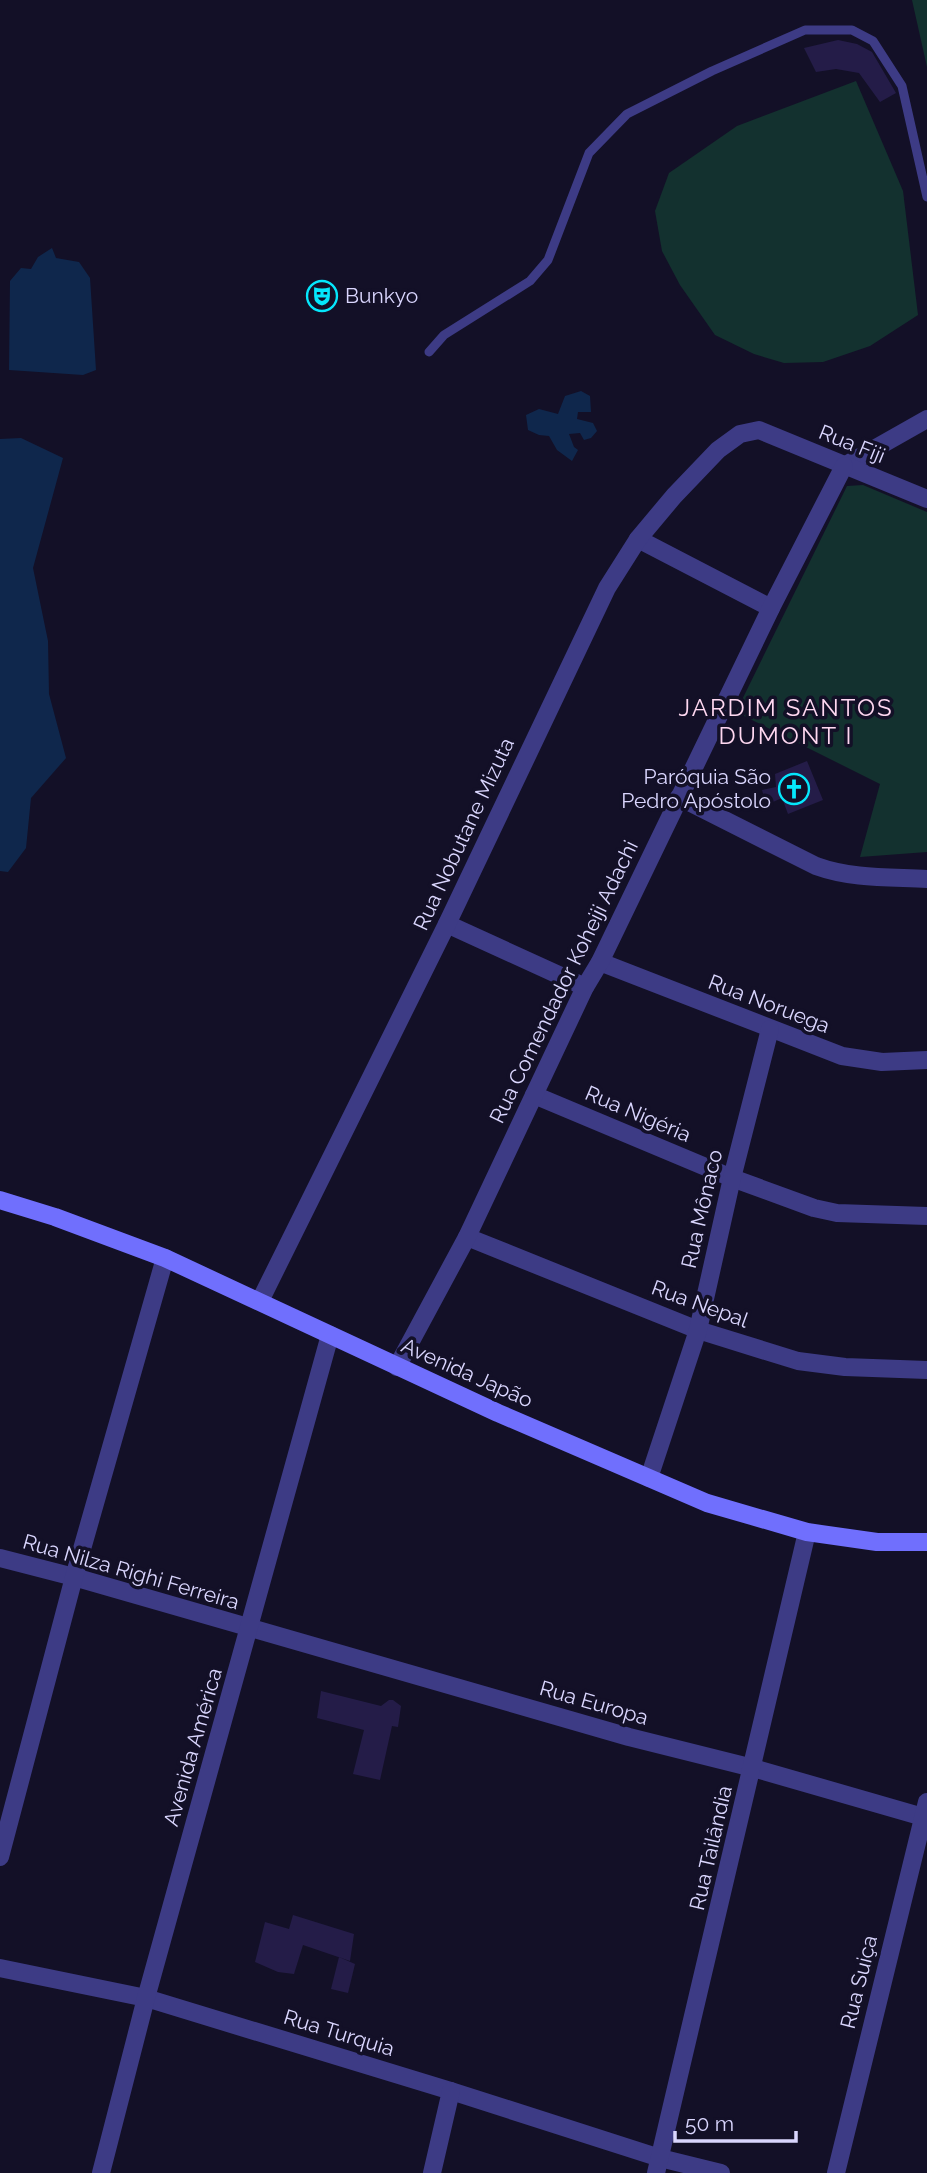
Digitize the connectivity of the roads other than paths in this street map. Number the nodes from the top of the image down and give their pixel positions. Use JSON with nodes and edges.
{"nodes":[{"id":1,"x":927,"y":197,"type":"edge"},
{"id":2,"x":429,"y":352,"type":"dead end"},
{"id":3,"x":927,"y":419,"type":"edge"},
{"id":4,"x":760,"y":430,"type":"joint"},
{"id":5,"x":844,"y":466,"type":"junction"},
{"id":6,"x":927,"y":499,"type":"edge"},
{"id":7,"x":638,"y":539,"type":"junction"},
{"id":8,"x":771,"y":608,"type":"junction"},
{"id":9,"x":679,"y":797,"type":"junction"},
{"id":10,"x":927,"y":878,"type":"edge"},
{"id":11,"x":447,"y":924,"type":"junction"},
{"id":12,"x":600,"y":962,"type":"junction"},
{"id":13,"x":585,"y":988,"type":"junction"},
{"id":14,"x":770,"y":1029,"type":"junction"},
{"id":15,"x":927,"y":1060,"type":"edge"},
{"id":16,"x":534,"y":1095,"type":"junction"},
{"id":17,"x":732,"y":1178,"type":"junction"},
{"id":18,"x":0,"y":1200,"type":"edge"},
{"id":19,"x":927,"y":1216,"type":"edge"},
{"id":20,"x":467,"y":1237,"type":"junction"},
{"id":21,"x":164,"y":1258,"type":"junction"},
{"id":22,"x":260,"y":1301,"type":"junction"},
{"id":23,"x":698,"y":1329,"type":"junction"},
{"id":24,"x":330,"y":1335,"type":"junction"},
{"id":25,"x":397,"y":1367,"type":"junction"},
{"id":26,"x":927,"y":1370,"type":"edge"},
{"id":27,"x":649,"y":1478,"type":"junction"},
{"id":28,"x":807,"y":1532,"type":"junction"},
{"id":29,"x":927,"y":1542,"type":"edge"},
{"id":30,"x":0,"y":1558,"type":"edge"},
{"id":31,"x":74,"y":1577,"type":"junction"},
{"id":32,"x":250,"y":1629,"type":"junction"},
{"id":33,"x":753,"y":1768,"type":"junction"},
{"id":34,"x":926,"y":1812,"type":"edge"},
{"id":35,"x":0,"y":1857,"type":"edge"},
{"id":36,"x":0,"y":1968,"type":"edge"},
{"id":37,"x":146,"y":1998,"type":"junction"},
{"id":38,"x":451,"y":2091,"type":"junction"},
{"id":39,"x":658,"y":2166,"type":"edge"},
{"id":40,"x":101,"y":2173,"type":"edge"},
{"id":41,"x":432,"y":2173,"type":"edge"},
{"id":42,"x":721,"y":2173,"type":"edge"},
{"id":43,"x":836,"y":2173,"type":"edge"}],
"edges":[{"from":1,"to":2,"type":"lane"},
{"from":3,"to":5,"type":"street"},
{"from":4,"to":5,"type":"street","name":"Rua Fiji"},
{"from":4,"to":7,"type":"street","name":"Rua Nobutane Mizuta"},
{"from":5,"to":6,"type":"street","name":"Rua Fiji"},
{"from":5,"to":8,"type":"street","name":"Rua Comendador Koheiji Adachi"},
{"from":7,"to":8,"type":"street"},
{"from":7,"to":11,"type":"street","name":"Rua Nobutane Mizuta"},
{"from":8,"to":9,"type":"street","name":"Rua Comendador Koheiji Adachi"},
{"from":9,"to":10,"type":"street"},
{"from":9,"to":12,"type":"street","name":"Rua Comendador Koheiji Adachi"},
{"from":11,"to":13,"type":"street"},
{"from":11,"to":22,"type":"street","name":"Rua Nobutane Mizuta"},
{"from":12,"to":13,"type":"street","name":"Rua Comendador Koheiji Adachi"},
{"from":12,"to":14,"type":"street","name":"Rua Noruega"},
{"from":13,"to":16,"type":"street","name":"Rua Comendador Koheiji Adachi"},
{"from":14,"to":15,"type":"street","name":"Rua Noruega"},
{"from":14,"to":17,"type":"street","name":"Rua Mônaco"},
{"from":16,"to":17,"type":"street","name":"Rua Nigéria"},
{"from":16,"to":20,"type":"street","name":"Rua Comendador Koheiji Adachi"},
{"from":17,"to":19,"type":"street","name":"Rua Nigéria"},
{"from":17,"to":23,"type":"street","name":"Rua Mônaco"},
{"from":18,"to":21,"type":"main road","name":"Avenida Japão"},
{"from":20,"to":23,"type":"street","name":"Rua Nepal"},
{"from":20,"to":25,"type":"street","name":"Rua Comendador Koheiji Adachi"},
{"from":21,"to":22,"type":"main road","name":"Avenida Japão"},
{"from":21,"to":31,"type":"street"},
{"from":22,"to":24,"type":"main road","name":"Avenida Japão"},
{"from":23,"to":26,"type":"street","name":"Rua Nepal"},
{"from":23,"to":27,"type":"street","name":"Rua Mônaco"},
{"from":24,"to":25,"type":"main road","name":"Avenida Japão"},
{"from":24,"to":32,"type":"street","name":"Avenida América"},
{"from":25,"to":27,"type":"main road","name":"Avenida Japão"},
{"from":27,"to":28,"type":"main road","name":"Avenida Japão"},
{"from":28,"to":29,"type":"main road","name":"Avenida Japão"},
{"from":28,"to":33,"type":"street","name":"Rua Tailândia"},
{"from":30,"to":31,"type":"street","name":"Rua Nilza Righi Ferreira"},
{"from":31,"to":32,"type":"street","name":"Rua Nilza Righi Ferreira"},
{"from":31,"to":35,"type":"street"},
{"from":32,"to":33,"type":"street","name":"Rua Europa"},
{"from":32,"to":37,"type":"street","name":"Avenida América"},
{"from":33,"to":34,"type":"street","name":"Rua Europa"},
{"from":33,"to":39,"type":"street","name":"Rua Tailândia"},
{"from":34,"to":43,"type":"street","name":"Rua Suiça"},
{"from":36,"to":37,"type":"street","name":"Rua Turquia"},
{"from":37,"to":38,"type":"street","name":"Rua Turquia"},
{"from":37,"to":40,"type":"street","name":"Avenida América"},
{"from":38,"to":39,"type":"street","name":"Rua Turquia"},
{"from":38,"to":41,"type":"street"},
{"from":39,"to":42,"type":"street","name":"Rua Turquia"}]}
